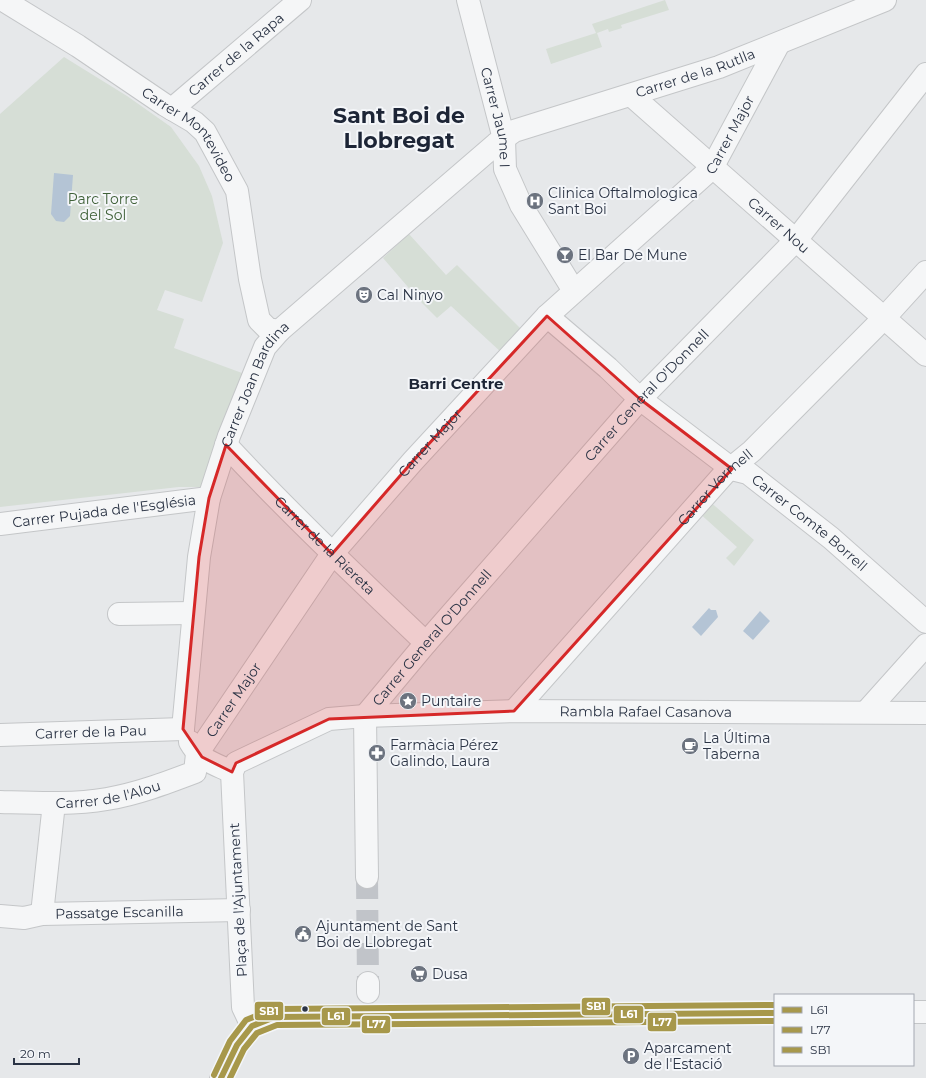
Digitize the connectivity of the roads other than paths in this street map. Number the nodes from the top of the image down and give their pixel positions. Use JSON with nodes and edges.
{"nodes":[{"id":1,"x":3,"y":0,"type":"edge"},
{"id":2,"x":300,"y":0,"type":"edge"},
{"id":3,"x":468,"y":0,"type":"edge"},
{"id":4,"x":877,"y":2,"type":"edge"},
{"id":5,"x":778,"y":45,"type":"junction"},
{"id":6,"x":926,"y":74,"type":"edge"},
{"id":7,"x":631,"y":96,"type":"junction"},
{"id":8,"x":172,"y":109,"type":"junction"},
{"id":9,"x":504,"y":138,"type":"junction"},
{"id":10,"x":712,"y":168,"type":"junction"},
{"id":11,"x":796,"y":240,"type":"junction"},
{"id":12,"x":926,"y":272,"type":"edge"},
{"id":13,"x":574,"y":291,"type":"junction"},
{"id":14,"x":547,"y":316,"type":"junction"},
{"id":15,"x":885,"y":317,"type":"junction"},
{"id":16,"x":279,"y":331,"type":"junction"},
{"id":17,"x":926,"y":355,"type":"edge"},
{"id":18,"x":640,"y":399,"type":"junction"},
{"id":19,"x":226,"y":445,"type":"junction"},
{"id":20,"x":732,"y":469,"type":"junction"},
{"id":21,"x":209,"y":498,"type":"junction"},
{"id":22,"x":0,"y":524,"type":"edge"},
{"id":23,"x":332,"y":554,"type":"junction"},
{"id":24,"x":193,"y":613,"type":"junction"},
{"id":25,"x":119,"y":614,"type":"dead end"},
{"id":26,"x":926,"y":622,"type":"edge"},
{"id":27,"x":426,"y":643,"type":"junction"},
{"id":28,"x":926,"y":645,"type":"edge"},
{"id":29,"x":514,"y":711,"type":"junction"},
{"id":30,"x":866,"y":712,"type":"junction"},
{"id":31,"x":926,"y":713,"type":"edge"},
{"id":32,"x":365,"y":716,"type":"junction"},
{"id":33,"x":183,"y":729,"type":"junction"},
{"id":34,"x":0,"y":735,"type":"edge"},
{"id":35,"x":197,"y":754,"type":"junction"},
{"id":36,"x":232,"y":772,"type":"junction"},
{"id":37,"x":0,"y":802,"type":"edge"},
{"id":38,"x":54,"y":803,"type":"junction"},
{"id":39,"x":367,"y":876,"type":"tunnel mouth"},
{"id":40,"x":239,"y":910,"type":"junction"},
{"id":41,"x":42,"y":914,"type":"junction"},
{"id":42,"x":0,"y":916,"type":"edge"},
{"id":43,"x":914,"y":1012,"type":"edge"},
{"id":44,"x":926,"y":1012,"type":"edge"},
{"id":45,"x":774,"y":1013,"type":"edge"},
{"id":46,"x":252,"y":1026,"type":"junction"},
{"id":47,"x":221,"y":1078,"type":"edge"}],
"edges":[{"from":1,"to":8,"type":"street","name":"Carrer Montevideo"},
{"from":2,"to":8,"type":"street","name":"Carrer de la Rapa"},
{"from":3,"to":9,"type":"street","name":"Carrer Jaume I"},
{"from":4,"to":5,"type":"street","name":"Carrer de la Rutlla"},
{"from":5,"to":7,"type":"street","name":"Carrer de la Rutlla"},
{"from":5,"to":10,"type":"street","name":"Carrer Major"},
{"from":6,"to":11,"type":"street","name":"Carrer General O'Donnell"},
{"from":7,"to":9,"type":"street","name":"Carrer de la Rutlla"},
{"from":7,"to":10,"type":"street","name":"Carrer Nou"},
{"from":8,"to":16,"type":"street","name":"Carrer Montevideo"},
{"from":9,"to":13,"type":"street","name":"Carrer Jaume I"},
{"from":9,"to":16,"type":"street","name":"Carrer Joan Bardina"},
{"from":10,"to":11,"type":"street","name":"Carrer Nou"},
{"from":10,"to":13,"type":"street","name":"Carrer Major"},
{"from":11,"to":15,"type":"street","name":"Carrer Nou"},
{"from":11,"to":18,"type":"street","name":"Carrer General O'Donnell"},
{"from":12,"to":15,"type":"street","name":"Carrer Vermell"},
{"from":13,"to":14,"type":"street","name":"Carrer Major"},
{"from":14,"to":18,"type":"street","name":"Carrer Comte Borrell"},
{"from":14,"to":23,"type":"street","name":"Carrer Major"},
{"from":15,"to":17,"type":"street","name":"Carrer Nou"},
{"from":15,"to":20,"type":"street","name":"Carrer Vermell"},
{"from":16,"to":19,"type":"street","name":"Carrer Joan Bardina"},
{"from":18,"to":20,"type":"street","name":"Carrer Comte Borrell"},
{"from":18,"to":27,"type":"street","name":"Carrer General O'Donnell"},
{"from":19,"to":21,"type":"street","name":"Carrer Joan Bardina"},
{"from":19,"to":23,"type":"street","name":"Carrer de la Riereta"},
{"from":20,"to":26,"type":"street","name":"Carrer Comte Borrell"},
{"from":20,"to":29,"type":"street","name":"Carrer Vermell"},
{"from":21,"to":22,"type":"street","name":"Carrer Pujada de l'Església"},
{"from":21,"to":24,"type":"street","name":"Carrer Joan Bardina"},
{"from":23,"to":27,"type":"street","name":"Carrer de la Riereta"},
{"from":23,"to":35,"type":"street","name":"Carrer Major"},
{"from":24,"to":25,"type":"street"},
{"from":24,"to":33,"type":"street","name":"Carrer Joan Bardina"},
{"from":27,"to":32,"type":"street","name":"Carrer General O'Donnell"},
{"from":28,"to":30,"type":"street"},
{"from":29,"to":30,"type":"street","name":"Rambla Rafael Casanova"},
{"from":29,"to":32,"type":"street","name":"Rambla Rafael Casanova"},
{"from":30,"to":31,"type":"street","name":"Rambla Rafael Casanova"},
{"from":32,"to":36,"type":"street"},
{"from":32,"to":39,"type":"street"},
{"from":33,"to":34,"type":"street","name":"Carrer de la Pau"},
{"from":33,"to":35,"type":"street"},
{"from":35,"to":36,"type":"street"},
{"from":35,"to":38,"type":"street","name":"Carrer de l'Alou"},
{"from":36,"to":40,"type":"street","name":"Plaça de l'Ajuntament"},
{"from":37,"to":38,"type":"street","name":"Carrer de l'Alou"},
{"from":38,"to":41,"type":"street"},
{"from":40,"to":41,"type":"street","name":"Passatge Escanilla"},
{"from":40,"to":46,"type":"street","name":"Plaça de l'Ajuntament"},
{"from":41,"to":42,"type":"street","name":"Passatge Escanilla"},
{"from":43,"to":44,"type":"street"},
{"from":45,"to":46,"type":"street"},
{"from":46,"to":47,"type":"street"}]}
